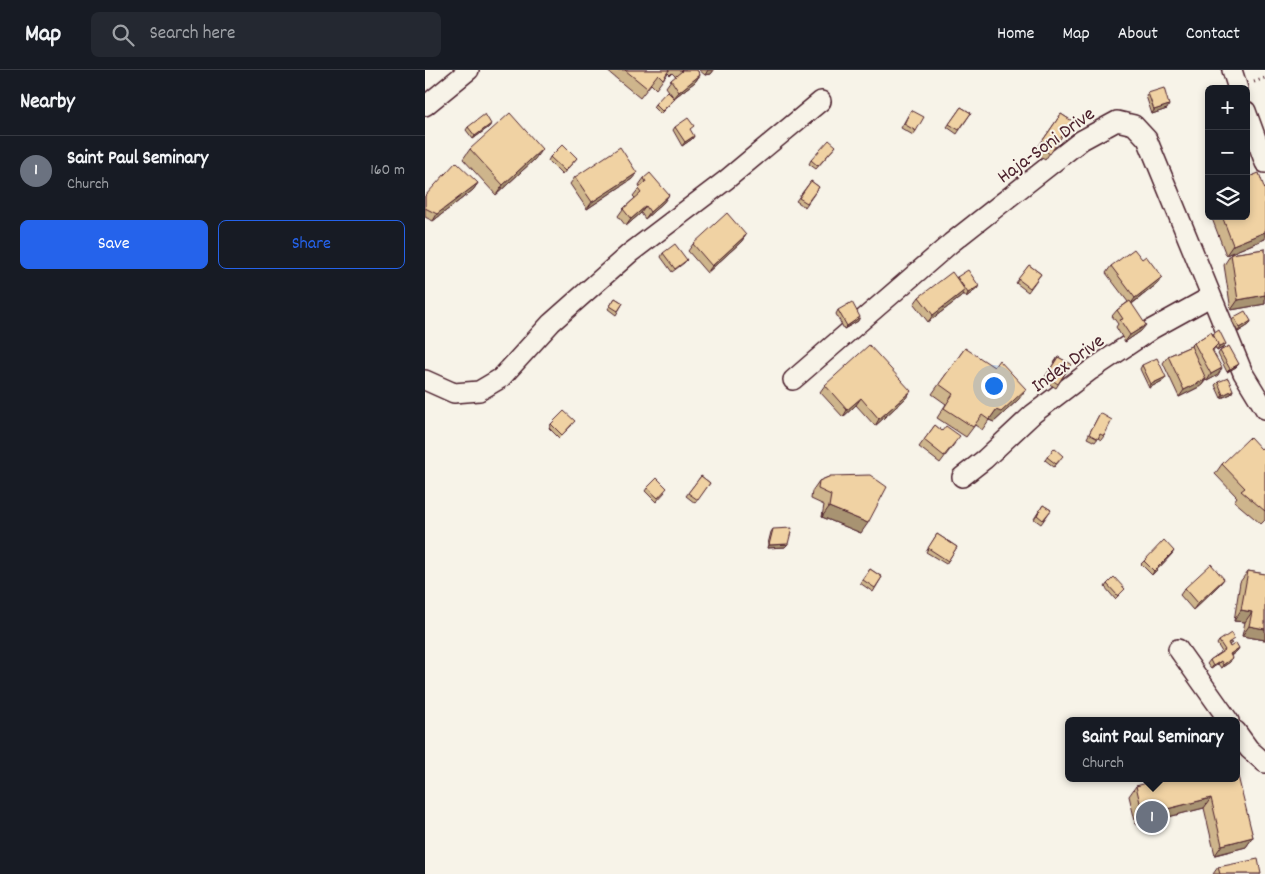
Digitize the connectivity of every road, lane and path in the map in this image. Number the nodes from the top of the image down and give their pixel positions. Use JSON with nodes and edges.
{"nodes":[{"id":1,"x":469,"y":70,"type":"edge"},
{"id":2,"x":1232,"y":70,"type":"edge"},
{"id":3,"x":1237,"y":85,"type":"edge"},
{"id":4,"x":821,"y":101,"type":"dead end"},
{"id":5,"x":425,"y":106,"type":"edge"},
{"id":6,"x":1250,"y":122,"type":"edge"},
{"id":7,"x":1265,"y":163,"type":"edge"},
{"id":8,"x":1210,"y":297,"type":"junction"},
{"id":9,"x":425,"y":380,"type":"edge"},
{"id":10,"x":793,"y":380,"type":"dead end"},
{"id":11,"x":1265,"y":409,"type":"edge"},
{"id":12,"x":962,"y":477,"type":"dead end"},
{"id":13,"x":1178,"y":649,"type":"dead end"},
{"id":14,"x":1226,"y":717,"type":"edge"},
{"id":15,"x":1240,"y":737,"type":"edge"},
{"id":16,"x":1265,"y":763,"type":"edge"}],
"edges":[{"from":1,"to":5,"type":"street"},
{"from":2,"to":3,"type":"street"},
{"from":4,"to":9,"type":"street"},
{"from":6,"to":7,"type":"street"},
{"from":8,"to":10,"type":"street","name":"Haja-Soni Drive"},
{"from":8,"to":11,"type":"street","name":"Haja-Soni Drive"},
{"from":8,"to":12,"type":"street","name":"Index Drive"},
{"from":13,"to":14,"type":"street"},
{"from":15,"to":16,"type":"street"}]}
